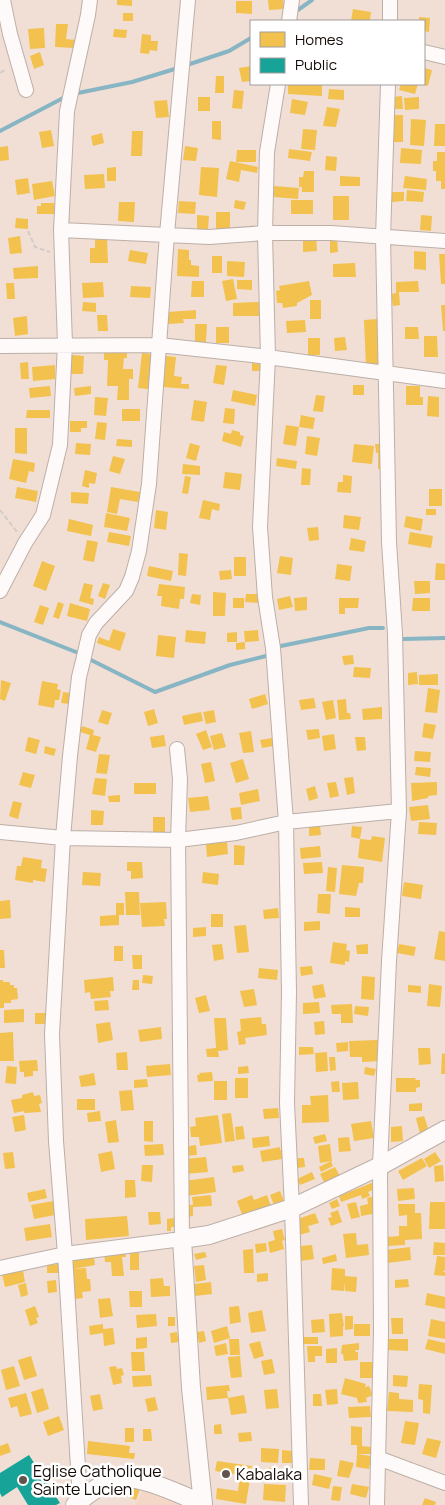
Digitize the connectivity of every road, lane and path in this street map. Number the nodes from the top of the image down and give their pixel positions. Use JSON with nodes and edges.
{"nodes":[{"id":1,"x":3,"y":0,"type":"edge"},
{"id":2,"x":90,"y":0,"type":"edge"},
{"id":3,"x":188,"y":0,"type":"edge"},
{"id":4,"x":390,"y":0,"type":"edge"},
{"id":5,"x":292,"y":3,"type":"edge"},
{"id":6,"x":289,"y":20,"type":"edge"},
{"id":7,"x":390,"y":20,"type":"edge"},
{"id":8,"x":425,"y":52,"type":"edge"},
{"id":9,"x":445,"y":57,"type":"edge"},
{"id":10,"x":278,"y":85,"type":"edge"},
{"id":11,"x":388,"y":85,"type":"edge"},
{"id":12,"x":26,"y":90,"type":"dead end"},
{"id":13,"x":61,"y":230,"type":"junction"},
{"id":14,"x":28,"y":231,"type":"dead end"},
{"id":15,"x":265,"y":233,"type":"junction"},
{"id":16,"x":167,"y":234,"type":"junction"},
{"id":17,"x":383,"y":238,"type":"junction"},
{"id":18,"x":445,"y":241,"type":"edge"},
{"id":19,"x":62,"y":256,"type":"junction"},
{"id":20,"x":65,"y":344,"type":"junction"},
{"id":21,"x":159,"y":345,"type":"junction"},
{"id":22,"x":0,"y":346,"type":"edge"},
{"id":23,"x":268,"y":357,"type":"junction"},
{"id":24,"x":386,"y":373,"type":"junction"},
{"id":25,"x":445,"y":380,"type":"edge"},
{"id":26,"x":0,"y":510,"type":"edge"},
{"id":27,"x":25,"y":543,"type":"junction"},
{"id":28,"x":0,"y":591,"type":"edge"},
{"id":29,"x":177,"y":749,"type":"dead end"},
{"id":30,"x":400,"y":811,"type":"junction"},
{"id":31,"x":286,"y":822,"type":"junction"},
{"id":32,"x":0,"y":832,"type":"edge"},
{"id":33,"x":63,"y":838,"type":"junction"},
{"id":34,"x":178,"y":840,"type":"junction"},
{"id":35,"x":445,"y":1130,"type":"edge"},
{"id":36,"x":380,"y":1166,"type":"junction"},
{"id":37,"x":292,"y":1208,"type":"junction"},
{"id":38,"x":182,"y":1240,"type":"junction"},
{"id":39,"x":65,"y":1254,"type":"junction"},
{"id":40,"x":0,"y":1268,"type":"edge"},
{"id":41,"x":378,"y":1458,"type":"junction"},
{"id":42,"x":445,"y":1483,"type":"edge"},
{"id":43,"x":77,"y":1503,"type":"edge"},
{"id":44,"x":204,"y":1504,"type":"edge"},
{"id":45,"x":301,"y":1505,"type":"edge"},
{"id":46,"x":377,"y":1505,"type":"edge"}],
"edges":[{"from":1,"to":12,"type":"street"},
{"from":2,"to":13,"type":"street"},
{"from":3,"to":16,"type":"street"},
{"from":4,"to":7,"type":"street"},
{"from":5,"to":6,"type":"street"},
{"from":8,"to":9,"type":"street"},
{"from":10,"to":15,"type":"street"},
{"from":11,"to":17,"type":"street"},
{"from":13,"to":16,"type":"street"},
{"from":13,"to":19,"type":"street"},
{"from":14,"to":19,"type":"path"},
{"from":15,"to":16,"type":"street"},
{"from":15,"to":17,"type":"street"},
{"from":15,"to":23,"type":"street"},
{"from":16,"to":21,"type":"street"},
{"from":17,"to":18,"type":"street"},
{"from":17,"to":24,"type":"street"},
{"from":19,"to":20,"type":"street"},
{"from":20,"to":21,"type":"street"},
{"from":20,"to":22,"type":"street"},
{"from":20,"to":27,"type":"street"},
{"from":21,"to":23,"type":"street"},
{"from":21,"to":33,"type":"street"},
{"from":23,"to":24,"type":"street"},
{"from":23,"to":31,"type":"street"},
{"from":24,"to":25,"type":"street"},
{"from":24,"to":30,"type":"street"},
{"from":26,"to":27,"type":"path"},
{"from":27,"to":28,"type":"street"},
{"from":29,"to":34,"type":"street"},
{"from":30,"to":31,"type":"street"},
{"from":30,"to":36,"type":"street"},
{"from":31,"to":34,"type":"street"},
{"from":31,"to":37,"type":"street"},
{"from":32,"to":33,"type":"street"},
{"from":33,"to":34,"type":"street"},
{"from":33,"to":39,"type":"street"},
{"from":34,"to":38,"type":"street"},
{"from":35,"to":36,"type":"street"},
{"from":36,"to":37,"type":"street"},
{"from":36,"to":41,"type":"street"},
{"from":37,"to":38,"type":"street"},
{"from":37,"to":45,"type":"street"},
{"from":38,"to":39,"type":"street"},
{"from":38,"to":44,"type":"street"},
{"from":39,"to":40,"type":"street"},
{"from":39,"to":43,"type":"street"},
{"from":41,"to":42,"type":"street"},
{"from":41,"to":46,"type":"street"},
{"from":43,"to":44,"type":"street"}]}
